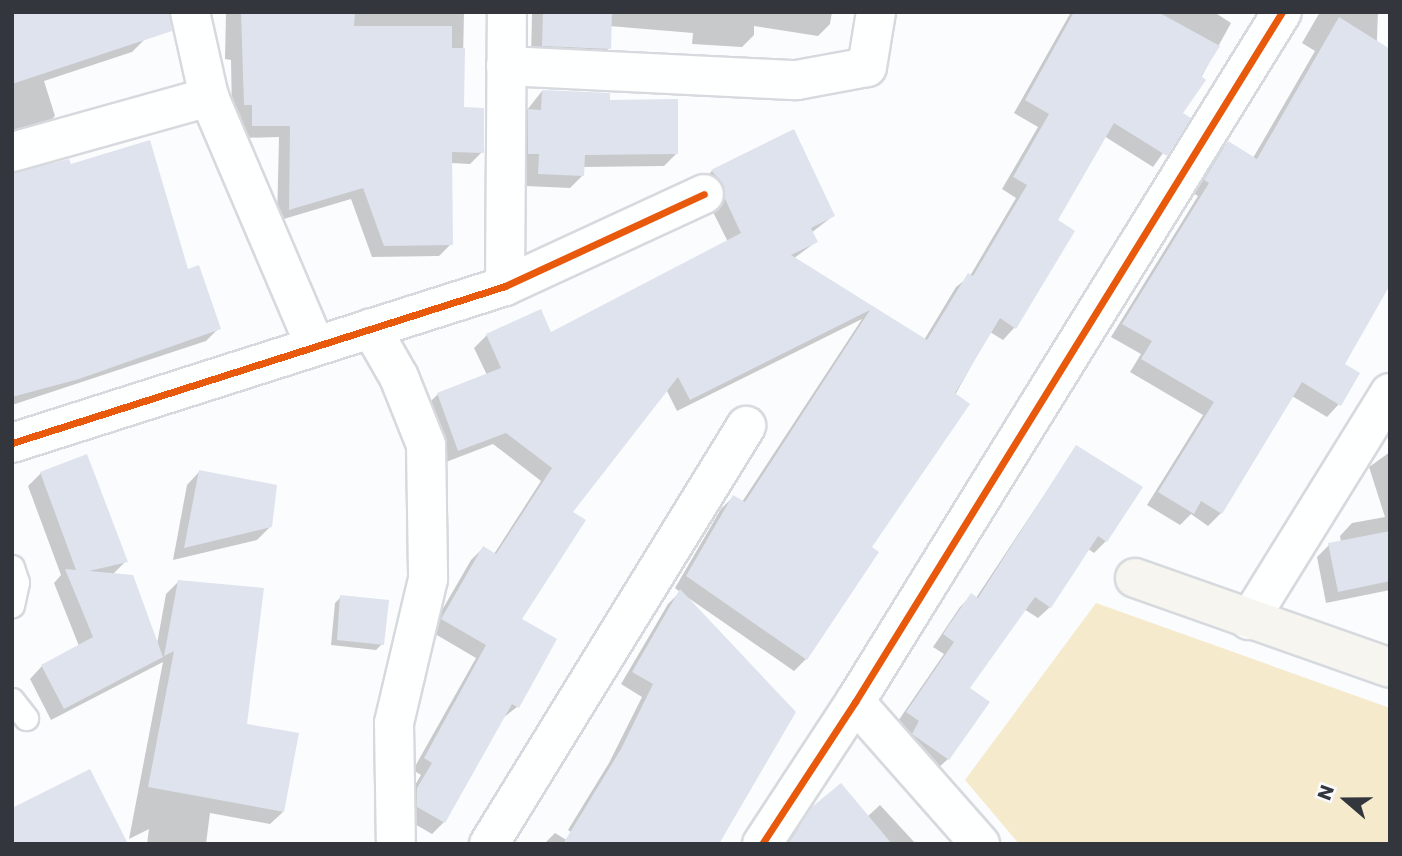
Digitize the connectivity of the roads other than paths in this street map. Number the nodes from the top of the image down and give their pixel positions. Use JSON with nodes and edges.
{"nodes":[{"id":1,"x":190,"y":12,"type":"edge"},
{"id":2,"x":507,"y":12,"type":"edge"},
{"id":3,"x":876,"y":12,"type":"edge"},
{"id":4,"x":1282,"y":12,"type":"edge"},
{"id":5,"x":506,"y":66,"type":"junction"},
{"id":6,"x":209,"y":97,"type":"junction"},
{"id":7,"x":12,"y":152,"type":"edge"},
{"id":8,"x":704,"y":194,"type":"dead end"},
{"id":9,"x":505,"y":286,"type":"junction"},
{"id":10,"x":371,"y":328,"type":"junction"},
{"id":11,"x":315,"y":345,"type":"junction"},
{"id":12,"x":1390,"y":393,"type":"edge"},
{"id":13,"x":746,"y":426,"type":"dead end"},
{"id":14,"x":12,"y":443,"type":"edge"},
{"id":15,"x":12,"y":567,"type":"edge"},
{"id":16,"x":1135,"y":579,"type":"dead end"},
{"id":17,"x":12,"y":605,"type":"edge"},
{"id":18,"x":1249,"y":620,"type":"junction"},
{"id":19,"x":1390,"y":668,"type":"edge"},
{"id":20,"x":12,"y":700,"type":"edge"},
{"id":21,"x":855,"y":702,"type":"junction"},
{"id":22,"x":26,"y":718,"type":"dead end"},
{"id":23,"x":396,"y":844,"type":"edge"},
{"id":24,"x":489,"y":844,"type":"edge"},
{"id":25,"x":762,"y":844,"type":"edge"},
{"id":26,"x":980,"y":844,"type":"edge"}],
"edges":[{"from":1,"to":6,"type":"street"},
{"from":2,"to":5,"type":"street"},
{"from":3,"to":5,"type":"street"},
{"from":4,"to":21,"type":"street"},
{"from":5,"to":9,"type":"street"},
{"from":6,"to":7,"type":"street"},
{"from":6,"to":11,"type":"street"},
{"from":8,"to":9,"type":"street"},
{"from":9,"to":10,"type":"street"},
{"from":10,"to":11,"type":"street"},
{"from":10,"to":23,"type":"street"},
{"from":11,"to":14,"type":"street"},
{"from":12,"to":18,"type":"street"},
{"from":13,"to":24,"type":"street"},
{"from":15,"to":17,"type":"lane"},
{"from":16,"to":18,"type":"street"},
{"from":18,"to":19,"type":"street"},
{"from":20,"to":22,"type":"lane"},
{"from":21,"to":25,"type":"street"},
{"from":21,"to":26,"type":"street"}]}
